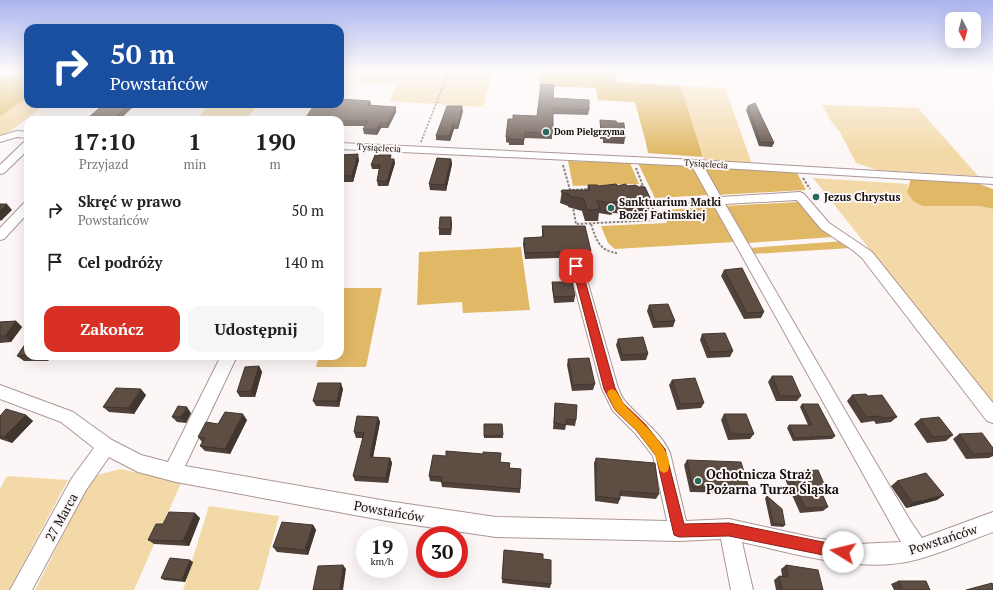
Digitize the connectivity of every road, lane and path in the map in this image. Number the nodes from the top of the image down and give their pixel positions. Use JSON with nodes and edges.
{"nodes":[{"id":1,"x":438,"y":99,"type":"edge"},
{"id":2,"x":24,"y":135,"type":"edge"},
{"id":3,"x":0,"y":139,"type":"edge"},
{"id":4,"x":344,"y":146,"type":"edge"},
{"id":5,"x":24,"y":148,"type":"edge"},
{"id":6,"x":418,"y":150,"type":"junction"},
{"id":7,"x":562,"y":158,"type":"junction"},
{"id":8,"x":632,"y":161,"type":"junction"},
{"id":9,"x":696,"y":163,"type":"junction"},
{"id":10,"x":0,"y":171,"type":"edge"},
{"id":11,"x":799,"y":173,"type":"dead end"},
{"id":12,"x":993,"y":181,"type":"edge"},
{"id":13,"x":643,"y":186,"type":"junction"},
{"id":14,"x":570,"y":190,"type":"junction"},
{"id":15,"x":811,"y":191,"type":"dead end"},
{"id":16,"x":577,"y":201,"type":"edge"},
{"id":17,"x":710,"y":201,"type":"junction"},
{"id":18,"x":645,"y":204,"type":"edge"},
{"id":19,"x":651,"y":204,"type":"junction"},
{"id":20,"x":571,"y":205,"type":"junction"},
{"id":21,"x":24,"y":210,"type":"edge"},
{"id":22,"x":591,"y":224,"type":"junction"},
{"id":23,"x":0,"y":236,"type":"edge"},
{"id":24,"x":617,"y":253,"type":"dead end"},
{"id":25,"x":576,"y":266,"type":"dead end"},
{"id":26,"x":227,"y":360,"type":"edge"},
{"id":27,"x":0,"y":392,"type":"edge"},
{"id":28,"x":993,"y":416,"type":"edge"},
{"id":29,"x":106,"y":446,"type":"junction"},
{"id":30,"x":173,"y":472,"type":"junction"},
{"id":31,"x":993,"y":522,"type":"edge"},
{"id":32,"x":729,"y":529,"type":"junction"},
{"id":33,"x":679,"y":531,"type":"junction"},
{"id":34,"x":918,"y":549,"type":"junction"},
{"id":35,"x":21,"y":590,"type":"edge"},
{"id":36,"x":742,"y":590,"type":"edge"}],
"edges":[{"from":1,"to":6,"type":"path"},
{"from":2,"to":3,"type":"street"},
{"from":4,"to":6,"type":"street","name":"Tysiąclecia"},
{"from":5,"to":10,"type":"street"},
{"from":6,"to":7,"type":"street","name":"Tysiąclecia"},
{"from":7,"to":8,"type":"street","name":"Tysiąclecia"},
{"from":7,"to":14,"type":"path"},
{"from":8,"to":9,"type":"street","name":"Tysiąclecia"},
{"from":8,"to":13,"type":"path"},
{"from":9,"to":12,"type":"street","name":"Tysiąclecia"},
{"from":9,"to":17,"type":"street"},
{"from":11,"to":15,"type":"path"},
{"from":13,"to":14,"type":"path"},
{"from":13,"to":19,"type":"path"},
{"from":14,"to":20,"type":"path"},
{"from":16,"to":20,"type":"path"},
{"from":17,"to":19,"type":"path"},
{"from":17,"to":28,"type":"street"},
{"from":17,"to":34,"type":"street"},
{"from":18,"to":19,"type":"path"},
{"from":19,"to":22,"type":"path"},
{"from":20,"to":22,"type":"path"},
{"from":21,"to":23,"type":"street"},
{"from":22,"to":24,"type":"path"},
{"from":25,"to":33,"type":"street"},
{"from":26,"to":30,"type":"street"},
{"from":27,"to":29,"type":"street","name":"Powstańców"},
{"from":29,"to":30,"type":"street","name":"Powstańców"},
{"from":29,"to":35,"type":"street","name":"27 Marca"},
{"from":30,"to":33,"type":"street","name":"Powstańców"},
{"from":31,"to":34,"type":"street","name":"Powstańców"},
{"from":32,"to":33,"type":"street","name":"Powstańców"},
{"from":32,"to":34,"type":"street","name":"Powstańców"},
{"from":32,"to":36,"type":"street"}]}
